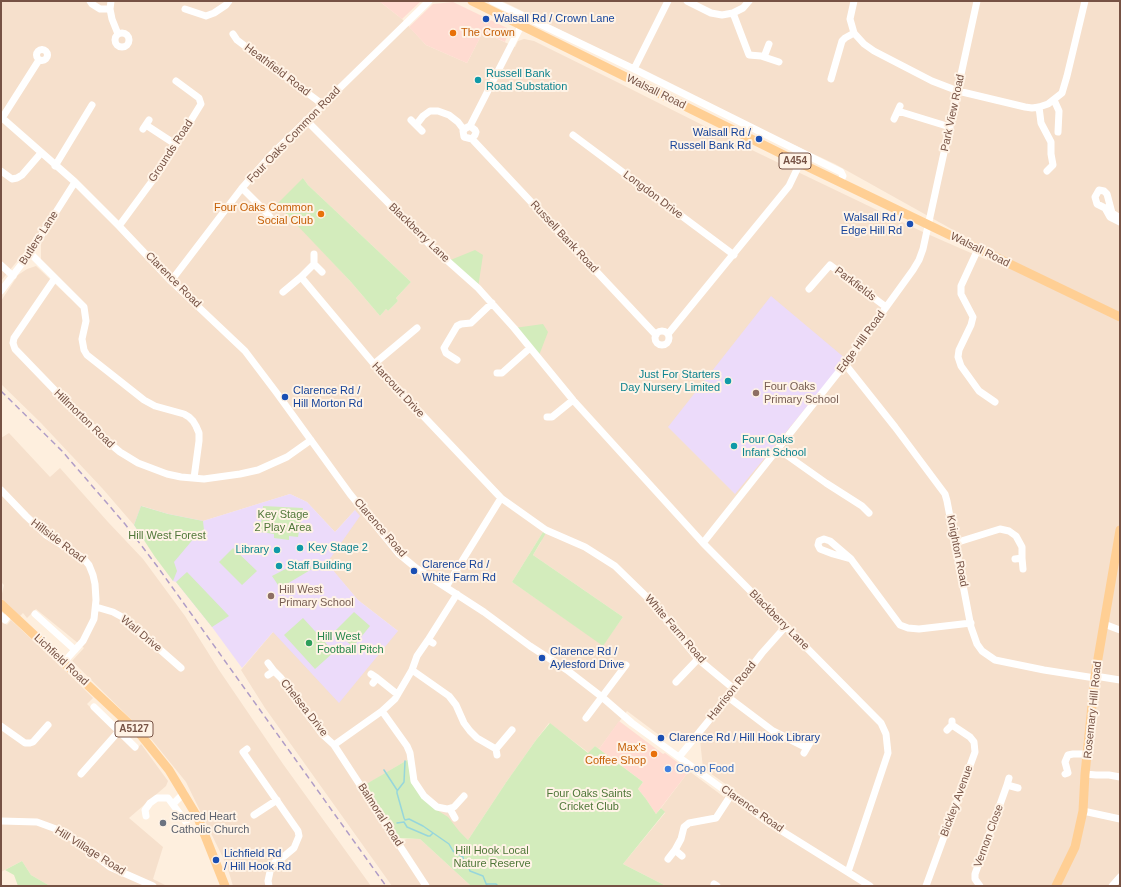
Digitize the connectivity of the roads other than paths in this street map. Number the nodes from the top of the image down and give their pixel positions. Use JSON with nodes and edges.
{"nodes":[{"id":1,"x":90,"y":1,"type":"edge"},
{"id":2,"x":229,"y":1,"type":"edge"},
{"id":3,"x":428,"y":1,"type":"edge"},
{"id":4,"x":472,"y":1,"type":"edge"},
{"id":5,"x":492,"y":1,"type":"edge"},
{"id":6,"x":668,"y":1,"type":"edge"},
{"id":7,"x":686,"y":1,"type":"edge"},
{"id":8,"x":749,"y":1,"type":"edge"},
{"id":9,"x":854,"y":1,"type":"edge"},
{"id":10,"x":977,"y":1,"type":"edge"},
{"id":11,"x":1085,"y":1,"type":"edge"},
{"id":12,"x":110,"y":5,"type":"edge"},
{"id":13,"x":185,"y":9,"type":"dead end"},
{"id":14,"x":733,"y":13,"type":"junction"},
{"id":15,"x":521,"y":26,"type":"junction"},
{"id":16,"x":854,"y":33,"type":"junction"},
{"id":17,"x":118,"y":34,"type":"dead end"},
{"id":18,"x":233,"y":34,"type":"dead end"},
{"id":19,"x":769,"y":44,"type":"dead end"},
{"id":20,"x":764,"y":57,"type":"junction"},
{"id":21,"x":39,"y":60,"type":"dead end"},
{"id":22,"x":779,"y":62,"type":"dead end"},
{"id":23,"x":634,"y":69,"type":"junction"},
{"id":24,"x":831,"y":79,"type":"dead end"},
{"id":25,"x":176,"y":81,"type":"dead end"},
{"id":26,"x":958,"y":91,"type":"junction"},
{"id":27,"x":1054,"y":100,"type":"junction"},
{"id":28,"x":322,"y":104,"type":"junction"},
{"id":29,"x":92,"y":105,"type":"dead end"},
{"id":30,"x":1039,"y":107,"type":"junction"},
{"id":31,"x":1,"y":118,"type":"edge"},
{"id":32,"x":894,"y":119,"type":"dead end"},
{"id":33,"x":306,"y":120,"type":"junction"},
{"id":34,"x":146,"y":125,"type":"dead end"},
{"id":35,"x":950,"y":127,"type":"junction"},
{"id":36,"x":467,"y":128,"type":"junction"},
{"id":37,"x":422,"y":131,"type":"dead end"},
{"id":38,"x":1058,"y":132,"type":"dead end"},
{"id":39,"x":573,"y":135,"type":"dead end"},
{"id":40,"x":175,"y":144,"type":"junction"},
{"id":41,"x":41,"y":153,"type":"junction"},
{"id":42,"x":800,"y":163,"type":"junction"},
{"id":43,"x":55,"y":166,"type":"junction"},
{"id":44,"x":1,"y":171,"type":"edge"},
{"id":45,"x":1047,"y":171,"type":"dead end"},
{"id":46,"x":75,"y":182,"type":"junction"},
{"id":47,"x":840,"y":182,"type":"junction"},
{"id":48,"x":242,"y":188,"type":"junction"},
{"id":49,"x":1120,"y":218,"type":"edge"},
{"id":50,"x":273,"y":222,"type":"dead end"},
{"id":51,"x":1120,"y":222,"type":"edge"},
{"id":52,"x":928,"y":225,"type":"junction"},
{"id":53,"x":119,"y":226,"type":"junction"},
{"id":54,"x":978,"y":248,"type":"junction"},
{"id":55,"x":30,"y":253,"type":"junction"},
{"id":56,"x":314,"y":254,"type":"dead end"},
{"id":57,"x":734,"y":255,"type":"junction"},
{"id":58,"x":314,"y":264,"type":"junction"},
{"id":59,"x":1,"y":265,"type":"edge"},
{"id":60,"x":322,"y":272,"type":"dead end"},
{"id":61,"x":13,"y":276,"type":"junction"},
{"id":62,"x":300,"y":277,"type":"junction"},
{"id":63,"x":55,"y":278,"type":"junction"},
{"id":64,"x":171,"y":281,"type":"junction"},
{"id":65,"x":809,"y":289,"type":"dead end"},
{"id":66,"x":1,"y":291,"type":"edge"},
{"id":67,"x":283,"y":292,"type":"dead end"},
{"id":68,"x":492,"y":303,"type":"junction"},
{"id":69,"x":886,"y":307,"type":"junction"},
{"id":70,"x":1120,"y":317,"type":"edge"},
{"id":71,"x":417,"y":328,"type":"dead end"},
{"id":72,"x":668,"y":334,"type":"junction"},
{"id":73,"x":656,"y":335,"type":"junction"},
{"id":74,"x":530,"y":348,"type":"junction"},
{"id":75,"x":457,"y":360,"type":"dead end"},
{"id":76,"x":374,"y":364,"type":"junction"},
{"id":77,"x":845,"y":364,"type":"junction"},
{"id":78,"x":498,"y":373,"type":"dead end"},
{"id":79,"x":572,"y":400,"type":"junction"},
{"id":80,"x":996,"y":402,"type":"dead end"},
{"id":81,"x":547,"y":417,"type":"dead end"},
{"id":82,"x":311,"y":440,"type":"junction"},
{"id":83,"x":778,"y":448,"type":"junction"},
{"id":84,"x":194,"y":478,"type":"junction"},
{"id":85,"x":1,"y":490,"type":"edge"},
{"id":86,"x":501,"y":498,"type":"junction"},
{"id":87,"x":869,"y":513,"type":"dead end"},
{"id":88,"x":1120,"y":532,"type":"edge"},
{"id":89,"x":702,"y":543,"type":"junction"},
{"id":90,"x":955,"y":543,"type":"junction"},
{"id":91,"x":851,"y":559,"type":"dead end"},
{"id":92,"x":1023,"y":569,"type":"dead end"},
{"id":93,"x":446,"y":587,"type":"junction"},
{"id":94,"x":457,"y":594,"type":"junction"},
{"id":95,"x":1,"y":604,"type":"edge"},
{"id":96,"x":96,"y":607,"type":"junction"},
{"id":97,"x":5,"y":614,"type":"edge"},
{"id":98,"x":34,"y":614,"type":"dead end"},
{"id":99,"x":971,"y":623,"type":"junction"},
{"id":100,"x":1104,"y":624,"type":"junction"},
{"id":101,"x":786,"y":626,"type":"junction"},
{"id":102,"x":1120,"y":630,"type":"edge"},
{"id":103,"x":75,"y":650,"type":"junction"},
{"id":104,"x":698,"y":659,"type":"junction"},
{"id":105,"x":64,"y":662,"type":"junction"},
{"id":106,"x":268,"y":663,"type":"dead end"},
{"id":107,"x":626,"y":665,"type":"dead end"},
{"id":108,"x":181,"y":668,"type":"dead end"},
{"id":109,"x":412,"y":670,"type":"junction"},
{"id":110,"x":1095,"y":677,"type":"junction"},
{"id":111,"x":374,"y":678,"type":"dead end"},
{"id":112,"x":1120,"y":680,"type":"edge"},
{"id":113,"x":676,"y":682,"type":"dead end"},
{"id":114,"x":734,"y":690,"type":"junction"},
{"id":115,"x":397,"y":694,"type":"junction"},
{"id":116,"x":602,"y":697,"type":"junction"},
{"id":117,"x":728,"y":697,"type":"junction"},
{"id":118,"x":94,"y":707,"type":"dead end"},
{"id":119,"x":112,"y":708,"type":"junction"},
{"id":120,"x":382,"y":711,"type":"junction"},
{"id":121,"x":104,"y":717,"type":"junction"},
{"id":122,"x":586,"y":718,"type":"dead end"},
{"id":123,"x":950,"y":725,"type":"dead end"},
{"id":124,"x":1,"y":726,"type":"edge"},
{"id":125,"x":48,"y":726,"type":"dead end"},
{"id":126,"x":512,"y":730,"type":"dead end"},
{"id":127,"x":119,"y":731,"type":"junction"},
{"id":128,"x":811,"y":741,"type":"dead end"},
{"id":129,"x":334,"y":745,"type":"junction"},
{"id":130,"x":135,"y":747,"type":"dead end"},
{"id":131,"x":243,"y":752,"type":"dead end"},
{"id":132,"x":1088,"y":754,"type":"junction"},
{"id":133,"x":679,"y":757,"type":"junction"},
{"id":134,"x":81,"y":774,"type":"dead end"},
{"id":135,"x":1065,"y":774,"type":"dead end"},
{"id":136,"x":1085,"y":774,"type":"junction"},
{"id":137,"x":1120,"y":777,"type":"edge"},
{"id":138,"x":1018,"y":788,"type":"dead end"},
{"id":139,"x":184,"y":793,"type":"junction"},
{"id":140,"x":464,"y":796,"type":"dead end"},
{"id":141,"x":731,"y":796,"type":"junction"},
{"id":142,"x":277,"y":800,"type":"junction"},
{"id":143,"x":173,"y":804,"type":"junction"},
{"id":144,"x":450,"y":809,"type":"junction"},
{"id":145,"x":1083,"y":811,"type":"junction"},
{"id":146,"x":254,"y":815,"type":"dead end"},
{"id":147,"x":146,"y":816,"type":"dead end"},
{"id":148,"x":455,"y":818,"type":"dead end"},
{"id":149,"x":1120,"y":819,"type":"edge"},
{"id":150,"x":1,"y":821,"type":"edge"},
{"id":151,"x":186,"y":822,"type":"dead end"},
{"id":152,"x":675,"y":850,"type":"junction"},
{"id":153,"x":682,"y":856,"type":"dead end"},
{"id":154,"x":668,"y":859,"type":"dead end"},
{"id":155,"x":848,"y":872,"type":"junction"},
{"id":156,"x":1120,"y":877,"type":"edge"},
{"id":157,"x":153,"y":886,"type":"edge"},
{"id":158,"x":225,"y":886,"type":"edge"},
{"id":159,"x":269,"y":886,"type":"edge"},
{"id":160,"x":426,"y":886,"type":"edge"},
{"id":161,"x":870,"y":886,"type":"edge"},
{"id":162,"x":926,"y":886,"type":"edge"},
{"id":163,"x":980,"y":886,"type":"edge"},
{"id":164,"x":1056,"y":886,"type":"edge"},
{"id":165,"x":1112,"y":886,"type":"edge"}],
"edges":[{"from":1,"to":12,"type":"street"},
{"from":2,"to":13,"type":"street"},
{"from":3,"to":28,"type":"street","name":"Four Oaks Common Road"},
{"from":4,"to":15,"type":"main road","name":"Walsall Road","number":"A454"},
{"from":5,"to":23,"type":"street","name":"Walsall Road"},
{"from":6,"to":23,"type":"street"},
{"from":7,"to":14,"type":"street"},
{"from":8,"to":14,"type":"street"},
{"from":9,"to":16,"type":"street"},
{"from":10,"to":26,"type":"street","name":"Park View Road"},
{"from":11,"to":27,"type":"street"},
{"from":12,"to":17,"type":"street"},
{"from":14,"to":20,"type":"street"},
{"from":15,"to":36,"type":"street"},
{"from":15,"to":42,"type":"main road","name":"Walsall Road","number":"A454"},
{"from":16,"to":24,"type":"street"},
{"from":16,"to":26,"type":"street"},
{"from":18,"to":28,"type":"street","name":"Heathfield Road"},
{"from":19,"to":20,"type":"street"},
{"from":20,"to":22,"type":"street"},
{"from":21,"to":31,"type":"street"},
{"from":23,"to":47,"type":"street","name":"Walsall Road"},
{"from":25,"to":40,"type":"street","name":"Grounds Road"},
{"from":26,"to":30,"type":"street"},
{"from":26,"to":35,"type":"street","name":"Park View Road"},
{"from":27,"to":30,"type":"street"},
{"from":27,"to":38,"type":"street"},
{"from":28,"to":33,"type":"street","name":"Four Oaks Common Road"},
{"from":29,"to":43,"type":"street"},
{"from":30,"to":45,"type":"street"},
{"from":31,"to":41,"type":"street","name":"Clarence Road"},
{"from":32,"to":35,"type":"street"},
{"from":33,"to":48,"type":"street","name":"Four Oaks Common Road"},
{"from":33,"to":68,"type":"street","name":"Blackberry Lane"},
{"from":34,"to":40,"type":"street"},
{"from":35,"to":52,"type":"street","name":"Park View Road"},
{"from":36,"to":37,"type":"street"},
{"from":36,"to":73,"type":"street","name":"Russell Bank Road"},
{"from":39,"to":57,"type":"street","name":"Longdon Drive"},
{"from":40,"to":53,"type":"street","name":"Grounds Road"},
{"from":41,"to":43,"type":"street","name":"Clarence Road"},
{"from":41,"to":44,"type":"street"},
{"from":42,"to":47,"type":"main road","name":"Walsall Road","number":"A454"},
{"from":42,"to":57,"type":"street","name":"Russell Bank Road"},
{"from":43,"to":46,"type":"street","name":"Clarence Road"},
{"from":46,"to":53,"type":"street","name":"Clarence Road"},
{"from":46,"to":55,"type":"street","name":"Butlers Lane"},
{"from":47,"to":52,"type":"main road","name":"Walsall Road","number":"A454"},
{"from":48,"to":50,"type":"street"},
{"from":48,"to":64,"type":"street","name":"Four Oaks Common Road"},
{"from":49,"to":51,"type":"street"},
{"from":52,"to":54,"type":"main road","name":"Walsall Road","number":"A454"},
{"from":52,"to":69,"type":"street","name":"Edge Hill Road"},
{"from":53,"to":64,"type":"street","name":"Clarence Road"},
{"from":54,"to":70,"type":"main road","name":"Walsall Road","number":"A454"},
{"from":54,"to":80,"type":"street"},
{"from":55,"to":61,"type":"street","name":"Butlers Lane"},
{"from":55,"to":63,"type":"street"},
{"from":56,"to":58,"type":"street"},
{"from":57,"to":72,"type":"street","name":"Russell Bank Road"},
{"from":58,"to":60,"type":"street"},
{"from":58,"to":62,"type":"street"},
{"from":59,"to":61,"type":"street"},
{"from":61,"to":66,"type":"street","name":"Butlers Lane"},
{"from":62,"to":67,"type":"street"},
{"from":62,"to":76,"type":"street","name":"Harcourt Drive"},
{"from":63,"to":84,"type":"street"},
{"from":63,"to":84,"type":"street","name":"Hillmorton Road"},
{"from":64,"to":82,"type":"street","name":"Clarence Road"},
{"from":65,"to":69,"type":"street","name":"Parkfields"},
{"from":68,"to":74,"type":"street","name":"Blackberry Lane"},
{"from":68,"to":75,"type":"street"},
{"from":69,"to":77,"type":"street","name":"Edge Hill Road"},
{"from":71,"to":76,"type":"street"},
{"from":72,"to":73,"type":"street"},
{"from":72,"to":73,"type":"street","name":"Russell Bank Road"},
{"from":74,"to":78,"type":"street"},
{"from":74,"to":79,"type":"street","name":"Blackberry Lane"},
{"from":76,"to":86,"type":"street","name":"Harcourt Drive"},
{"from":77,"to":83,"type":"street","name":"Edge Hill Road"},
{"from":77,"to":90,"type":"street","name":"Knighton Road"},
{"from":79,"to":81,"type":"street"},
{"from":79,"to":89,"type":"street","name":"Blackberry Lane"},
{"from":82,"to":84,"type":"street","name":"Hillmorton Road"},
{"from":82,"to":93,"type":"street","name":"Clarence Road"},
{"from":83,"to":87,"type":"street"},
{"from":83,"to":89,"type":"street","name":"Edge Hill Road"},
{"from":85,"to":96,"type":"street","name":"Hillside Road"},
{"from":86,"to":93,"type":"street"},
{"from":86,"to":104,"type":"street","name":"White Farm Road"},
{"from":88,"to":100,"type":"main road","name":"Rosemary Hill Road"},
{"from":89,"to":101,"type":"street","name":"Blackberry Lane"},
{"from":90,"to":92,"type":"street"},
{"from":90,"to":99,"type":"street","name":"Knighton Road"},
{"from":91,"to":99,"type":"street"},
{"from":93,"to":94,"type":"street","name":"Clarence Road"},
{"from":94,"to":109,"type":"street"},
{"from":94,"to":116,"type":"street","name":"Clarence Road"},
{"from":95,"to":97,"type":"main road","name":"Lichfield Road","number":"A5127"},
{"from":96,"to":103,"type":"street","name":"Hillside Road"},
{"from":96,"to":108,"type":"street","name":"Wall Drive"},
{"from":97,"to":105,"type":"main road","name":"Lichfield Road","number":"A5127"},
{"from":98,"to":103,"type":"street","name":"Lichfield Road"},
{"from":99,"to":110,"type":"street","name":"Knighton Road"},
{"from":100,"to":102,"type":"street"},
{"from":100,"to":110,"type":"main road","name":"Rosemary Hill Road"},
{"from":101,"to":114,"type":"street","name":"Harrison Road"},
{"from":101,"to":155,"type":"street","name":"Blackberry Lane"},
{"from":103,"to":105,"type":"street","name":"Hillside Road"},
{"from":104,"to":113,"type":"street"},
{"from":104,"to":114,"type":"street","name":"White Farm Road"},
{"from":105,"to":119,"type":"main road","name":"Lichfield Road","number":"A5127"},
{"from":106,"to":129,"type":"street","name":"Chelsea Drive"},
{"from":107,"to":116,"type":"street"},
{"from":109,"to":115,"type":"street"},
{"from":109,"to":126,"type":"street"},
{"from":110,"to":112,"type":"street","name":"Knighton Road"},
{"from":110,"to":132,"type":"main road","name":"Rosemary Hill Road"},
{"from":111,"to":115,"type":"street"},
{"from":114,"to":117,"type":"street","name":"Harrison Road"},
{"from":115,"to":120,"type":"street"},
{"from":116,"to":122,"type":"street"},
{"from":116,"to":133,"type":"street","name":"Clarence Road"},
{"from":117,"to":128,"type":"street"},
{"from":117,"to":133,"type":"street","name":"Harrison Road"},
{"from":118,"to":121,"type":"street"},
{"from":119,"to":121,"type":"street"},
{"from":119,"to":139,"type":"main road","name":"Lichfield Road","number":"A5127"},
{"from":120,"to":129,"type":"street"},
{"from":120,"to":144,"type":"street"},
{"from":121,"to":127,"type":"street"},
{"from":123,"to":162,"type":"street","name":"Bickley Avenue"},
{"from":124,"to":125,"type":"street"},
{"from":127,"to":130,"type":"street"},
{"from":127,"to":134,"type":"street"},
{"from":129,"to":160,"type":"street","name":"Balmoral Road"},
{"from":131,"to":142,"type":"street"},
{"from":132,"to":135,"type":"street"},
{"from":132,"to":136,"type":"main road","name":"Rosemary Hill Road"},
{"from":133,"to":141,"type":"street","name":"Clarence Road"},
{"from":136,"to":137,"type":"street"},
{"from":136,"to":145,"type":"main road","name":"Rosemary Hill Road"},
{"from":138,"to":163,"type":"street","name":"Vernon Close"},
{"from":139,"to":143,"type":"street"},
{"from":139,"to":158,"type":"main road","name":"Lichfield Road","number":"A5127"},
{"from":140,"to":144,"type":"street"},
{"from":141,"to":152,"type":"street"},
{"from":141,"to":155,"type":"street","name":"Clarence Road"},
{"from":142,"to":146,"type":"street"},
{"from":142,"to":159,"type":"street"},
{"from":143,"to":147,"type":"street"},
{"from":143,"to":151,"type":"street"},
{"from":144,"to":148,"type":"street"},
{"from":145,"to":149,"type":"street"},
{"from":145,"to":164,"type":"main road","name":"Rosemary Hill Road"},
{"from":150,"to":157,"type":"street","name":"Hill Village Road"},
{"from":152,"to":153,"type":"street"},
{"from":152,"to":154,"type":"street"},
{"from":155,"to":161,"type":"street","name":"Clarence Road"},
{"from":156,"to":165,"type":"street"}]}
